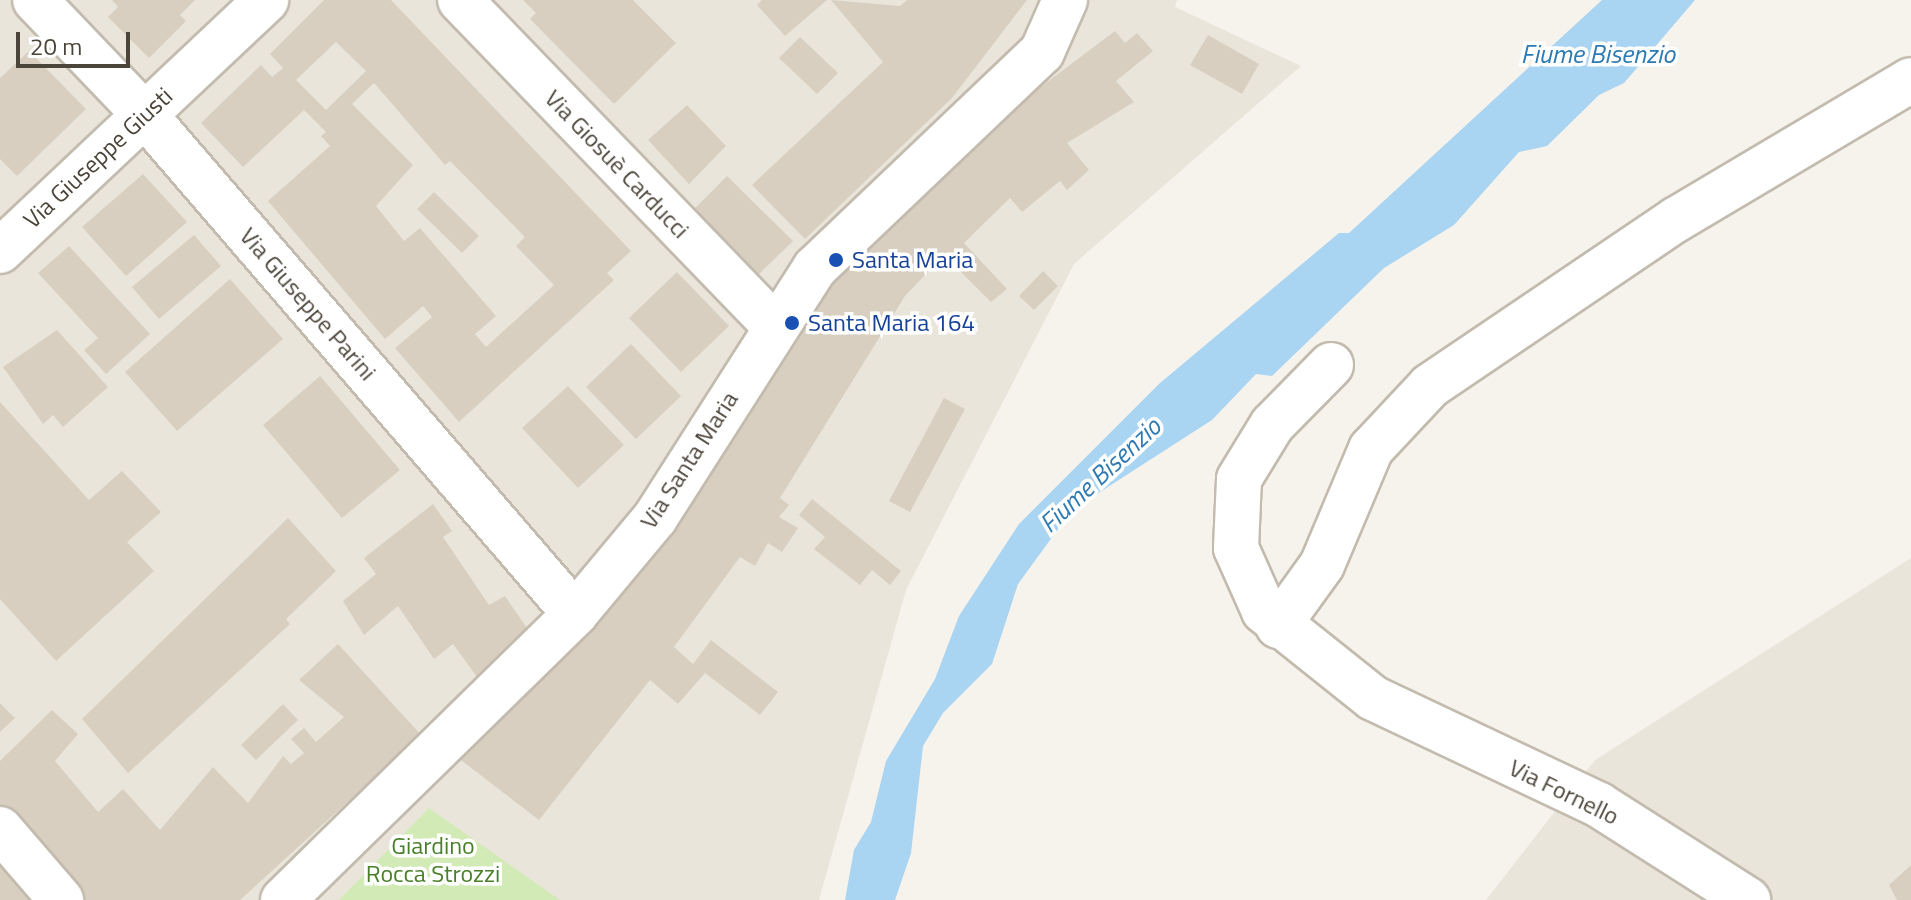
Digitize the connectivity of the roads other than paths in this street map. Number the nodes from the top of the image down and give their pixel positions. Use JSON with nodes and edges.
{"nodes":[{"id":1,"x":35,"y":0,"type":"edge"},
{"id":2,"x":266,"y":0,"type":"edge"},
{"id":3,"x":460,"y":0,"type":"edge"},
{"id":4,"x":1065,"y":0,"type":"edge"},
{"id":5,"x":1911,"y":80,"type":"edge"},
{"id":6,"x":144,"y":114,"type":"junction"},
{"id":7,"x":0,"y":251,"type":"edge"},
{"id":8,"x":775,"y":326,"type":"junction"},
{"id":9,"x":1331,"y":365,"type":"dead end"},
{"id":10,"x":575,"y":614,"type":"junction"},
{"id":11,"x":1278,"y":626,"type":"junction"},
{"id":12,"x":0,"y":829,"type":"edge"},
{"id":13,"x":61,"y":900,"type":"edge"},
{"id":14,"x":283,"y":900,"type":"edge"},
{"id":15,"x":1748,"y":900,"type":"edge"}],
"edges":[{"from":1,"to":6,"type":"street","name":"Via Giuseppe Parini"},
{"from":2,"to":6,"type":"street","name":"Via Giuseppe Giusti"},
{"from":3,"to":8,"type":"street","name":"Via Giosuè Carducci"},
{"from":4,"to":8,"type":"street","name":"Via Santa Maria"},
{"from":5,"to":11,"type":"street"},
{"from":6,"to":7,"type":"street","name":"Via Giuseppe Giusti"},
{"from":6,"to":10,"type":"street","name":"Via Giuseppe Parini"},
{"from":8,"to":10,"type":"street","name":"Via Santa Maria"},
{"from":9,"to":11,"type":"street","name":"Via Fornello"},
{"from":10,"to":14,"type":"street","name":"Via Santa Maria"},
{"from":11,"to":15,"type":"street","name":"Via Fornello"},
{"from":12,"to":13,"type":"street"}]}
